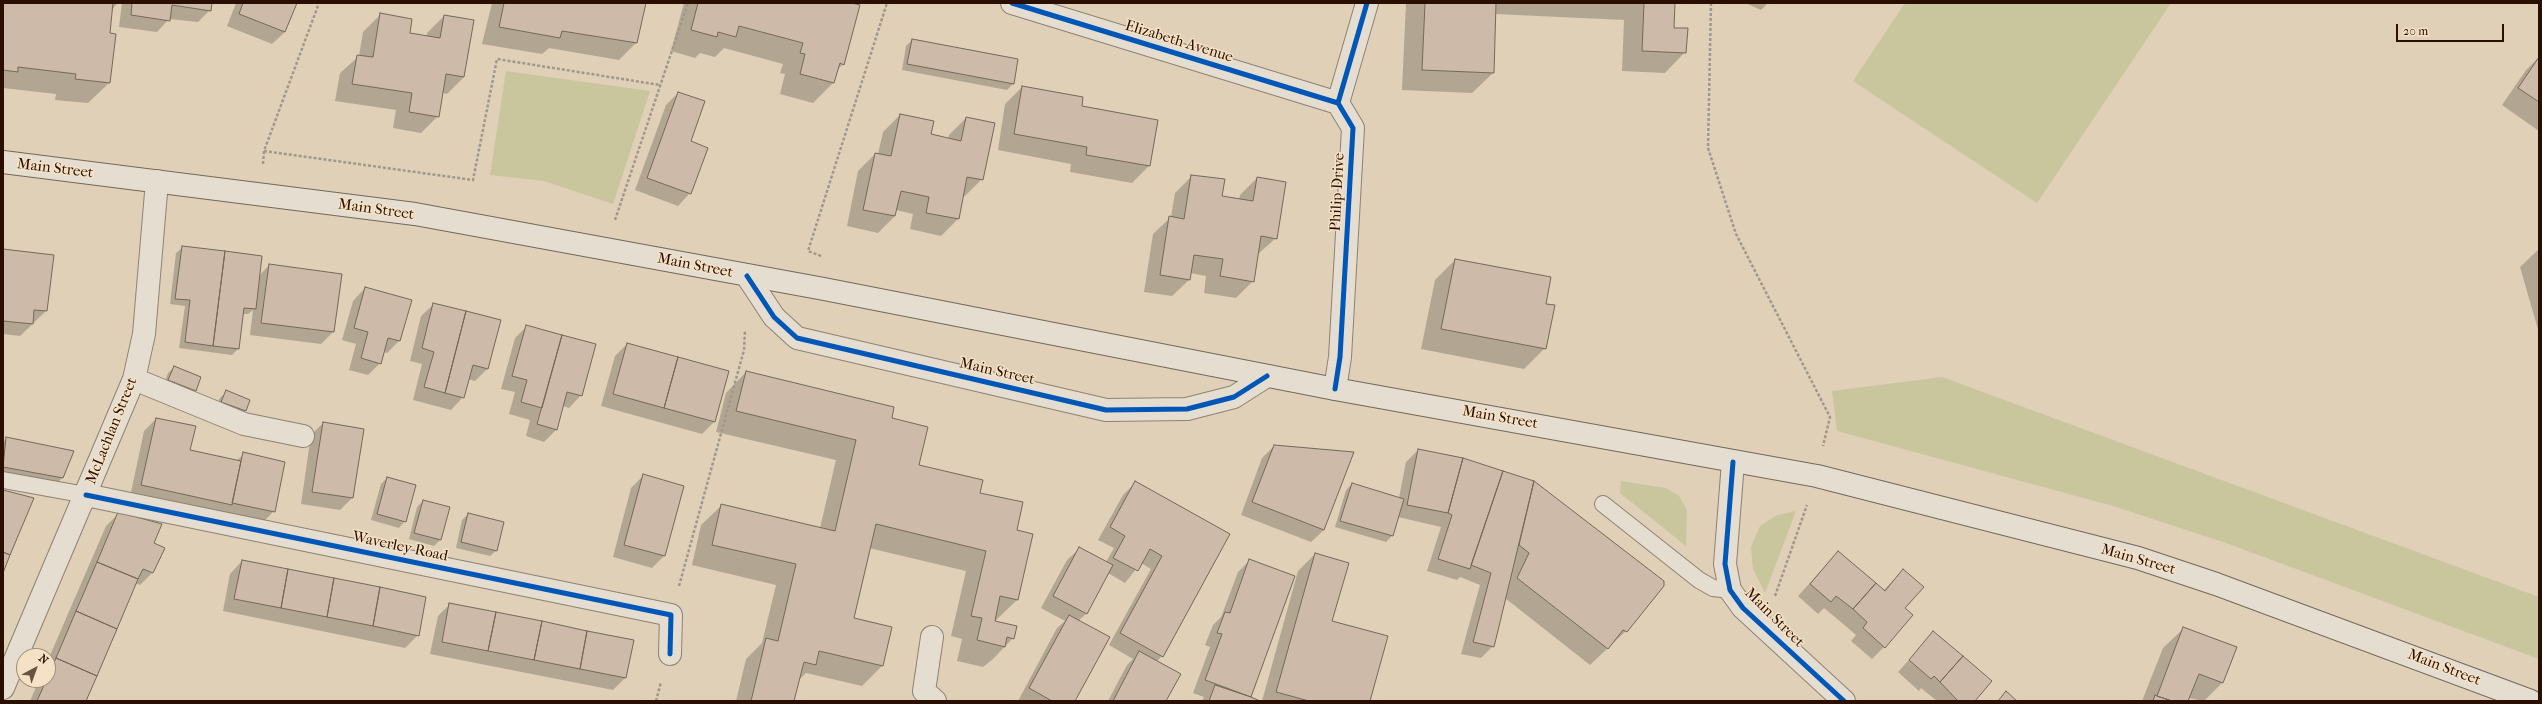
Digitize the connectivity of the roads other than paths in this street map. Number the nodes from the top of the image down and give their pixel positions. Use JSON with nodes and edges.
{"nodes":[{"id":1,"x":1012,"y":3,"type":"edge"},
{"id":2,"x":1367,"y":3,"type":"edge"},
{"id":3,"x":1338,"y":103,"type":"junction"},
{"id":4,"x":3,"y":162,"type":"edge"},
{"id":5,"x":157,"y":181,"type":"junction"},
{"id":6,"x":746,"y":276,"type":"junction"},
{"id":7,"x":1267,"y":376,"type":"junction"},
{"id":8,"x":134,"y":379,"type":"junction"},
{"id":9,"x":1335,"y":389,"type":"junction"},
{"id":10,"x":303,"y":436,"type":"dead end"},
{"id":11,"x":1733,"y":462,"type":"junction"},
{"id":12,"x":3,"y":480,"type":"edge"},
{"id":13,"x":86,"y":495,"type":"junction"},
{"id":14,"x":1603,"y":504,"type":"dead end"},
{"id":15,"x":1730,"y":590,"type":"junction"},
{"id":16,"x":932,"y":637,"type":"dead end"},
{"id":17,"x":670,"y":654,"type":"dead end"},
{"id":18,"x":3,"y":688,"type":"edge"},
{"id":19,"x":935,"y":701,"type":"edge"},
{"id":20,"x":1844,"y":701,"type":"edge"},
{"id":21,"x":2531,"y":701,"type":"edge"}],
"edges":[{"from":1,"to":3,"type":"street","name":"Elizabeth Avenue"},
{"from":2,"to":3,"type":"street"},
{"from":3,"to":9,"type":"street","name":"Philip Drive"},
{"from":4,"to":5,"type":"street","name":"Main Street"},
{"from":5,"to":6,"type":"street","name":"Main Street"},
{"from":5,"to":8,"type":"street","name":"McLachlan Street"},
{"from":6,"to":7,"type":"street","name":"Main Street"},
{"from":6,"to":7,"type":"street","name":"Main Street"},
{"from":7,"to":9,"type":"street","name":"Main Street"},
{"from":8,"to":10,"type":"street"},
{"from":8,"to":13,"type":"street","name":"McLachlan Street"},
{"from":9,"to":11,"type":"street","name":"Main Street"},
{"from":11,"to":15,"type":"street","name":"Main Street"},
{"from":11,"to":21,"type":"street","name":"Main Street"},
{"from":12,"to":13,"type":"lane"},
{"from":13,"to":17,"type":"street","name":"Waverley Road"},
{"from":13,"to":18,"type":"street","name":"McLachlan Street"},
{"from":14,"to":15,"type":"lane","name":"Main Street"},
{"from":15,"to":20,"type":"street","name":"Main Street"},
{"from":16,"to":19,"type":"street"}]}
